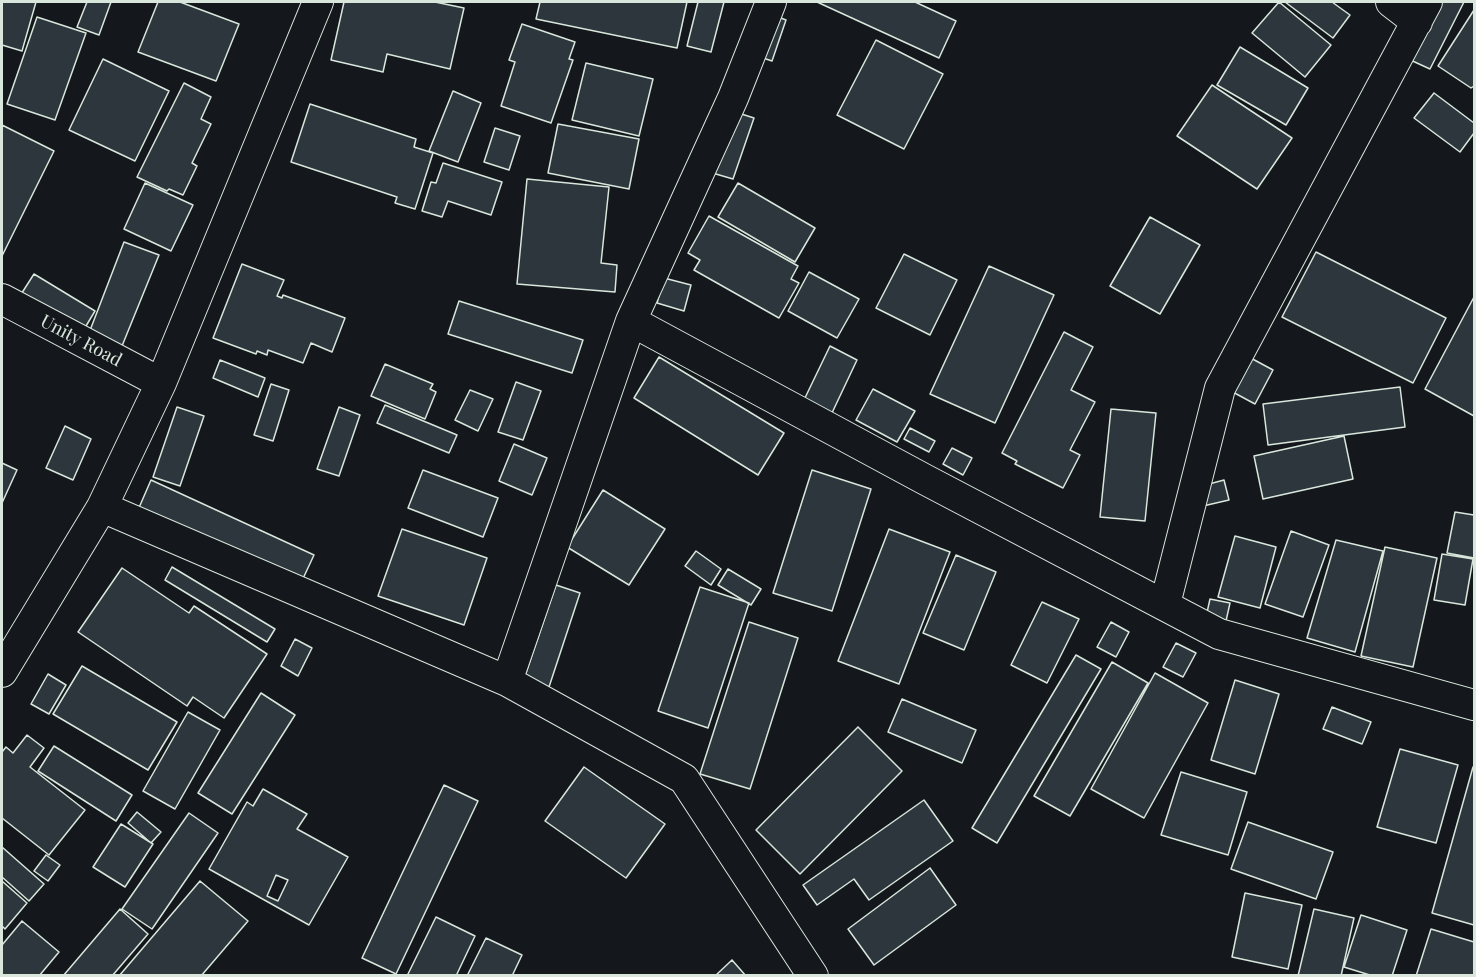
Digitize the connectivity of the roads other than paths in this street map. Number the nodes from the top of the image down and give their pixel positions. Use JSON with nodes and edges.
{"nodes":[{"id":1,"x":318,"y":2,"type":"edge"},
{"id":2,"x":771,"y":2,"type":"edge"},
{"id":3,"x":1391,"y":2,"type":"edge"},
{"id":4,"x":1422,"y":12,"type":"edge"},
{"id":5,"x":2,"y":299,"type":"edge"},
{"id":6,"x":631,"y":321,"type":"junction"},
{"id":7,"x":161,"y":383,"type":"junction"},
{"id":8,"x":102,"y":507,"type":"junction"},
{"id":9,"x":1165,"y":604,"type":"junction"},
{"id":10,"x":2,"y":672,"type":"edge"},
{"id":11,"x":507,"y":681,"type":"junction"},
{"id":12,"x":1474,"y":705,"type":"edge"},
{"id":13,"x":813,"y":975,"type":"edge"}],
"edges":[{"from":1,"to":7,"type":"street"},
{"from":2,"to":6,"type":"street"},
{"from":3,"to":4,"type":"street"},
{"from":4,"to":9,"type":"street"},
{"from":5,"to":7,"type":"street","name":"Unity Road"},
{"from":6,"to":9,"type":"street"},
{"from":6,"to":11,"type":"street"},
{"from":7,"to":8,"type":"street"},
{"from":8,"to":10,"type":"street"},
{"from":8,"to":11,"type":"street"},
{"from":9,"to":12,"type":"street"},
{"from":11,"to":13,"type":"street"}]}
